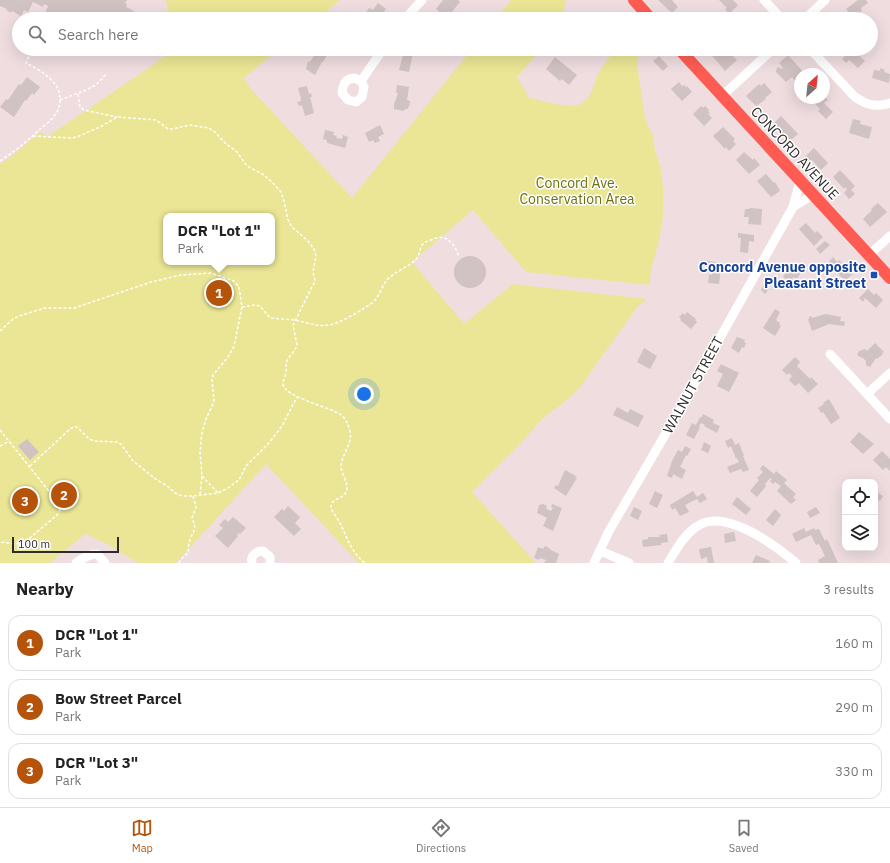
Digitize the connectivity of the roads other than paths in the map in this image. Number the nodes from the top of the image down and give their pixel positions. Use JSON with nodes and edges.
{"nodes":[{"id":1,"x":422,"y":0,"type":"edge"},
{"id":2,"x":634,"y":0,"type":"edge"},
{"id":3,"x":764,"y":0,"type":"edge"},
{"id":4,"x":825,"y":0,"type":"edge"},
{"id":5,"x":411,"y":12,"type":"edge"},
{"id":6,"x":645,"y":12,"type":"edge"},
{"id":7,"x":775,"y":12,"type":"edge"},
{"id":8,"x":812,"y":12,"type":"edge"},
{"id":9,"x":378,"y":56,"type":"edge"},
{"id":10,"x":685,"y":56,"type":"edge"},
{"id":11,"x":765,"y":56,"type":"edge"},
{"id":12,"x":817,"y":56,"type":"edge"},
{"id":13,"x":361,"y":81,"type":"dead end"},
{"id":14,"x":722,"y":96,"type":"junction"},
{"id":15,"x":890,"y":103,"type":"edge"},
{"id":16,"x":800,"y":181,"type":"junction"},
{"id":17,"x":813,"y":195,"type":"junction"},
{"id":18,"x":793,"y":207,"type":"junction"},
{"id":19,"x":890,"y":236,"type":"edge"},
{"id":20,"x":869,"y":255,"type":"junction"},
{"id":21,"x":890,"y":278,"type":"edge"},
{"id":22,"x":830,"y":354,"type":"dead end"},
{"id":23,"x":890,"y":373,"type":"edge"},
{"id":24,"x":867,"y":394,"type":"junction"},
{"id":25,"x":890,"y":419,"type":"edge"},
{"id":26,"x":600,"y":551,"type":"junction"},
{"id":27,"x":76,"y":563,"type":"edge"},
{"id":28,"x":105,"y":563,"type":"edge"},
{"id":29,"x":252,"y":563,"type":"edge"},
{"id":30,"x":270,"y":563,"type":"edge"},
{"id":31,"x":594,"y":563,"type":"edge"},
{"id":32,"x":629,"y":563,"type":"edge"},
{"id":33,"x":668,"y":563,"type":"edge"},
{"id":34,"x":796,"y":563,"type":"edge"}],
"edges":[{"from":1,"to":5,"type":"street"},
{"from":2,"to":6,"type":"main road"},
{"from":3,"to":7,"type":"street"},
{"from":4,"to":8,"type":"street"},
{"from":9,"to":13,"type":"street"},
{"from":10,"to":14,"type":"main road","name":"CONCORD AVENUE"},
{"from":11,"to":14,"type":"street"},
{"from":12,"to":15,"type":"street"},
{"from":14,"to":16,"type":"main road","name":"CONCORD AVENUE"},
{"from":16,"to":17,"type":"main road","name":"CONCORD AVENUE"},
{"from":16,"to":18,"type":"street","name":"WALNUT STREET"},
{"from":17,"to":18,"type":"street","name":"WALNUT STREET"},
{"from":17,"to":20,"type":"main road","name":"CONCORD AVENUE"},
{"from":18,"to":26,"type":"street","name":"WALNUT STREET"},
{"from":19,"to":20,"type":"street"},
{"from":20,"to":21,"type":"main road","name":"CONCORD AVENUE"},
{"from":22,"to":24,"type":"street"},
{"from":23,"to":24,"type":"street"},
{"from":24,"to":25,"type":"street"},
{"from":26,"to":31,"type":"street","name":"WALNUT STREET"},
{"from":26,"to":32,"type":"street"},
{"from":27,"to":28,"type":"street"},
{"from":29,"to":30,"type":"street"},
{"from":33,"to":34,"type":"street"}]}
